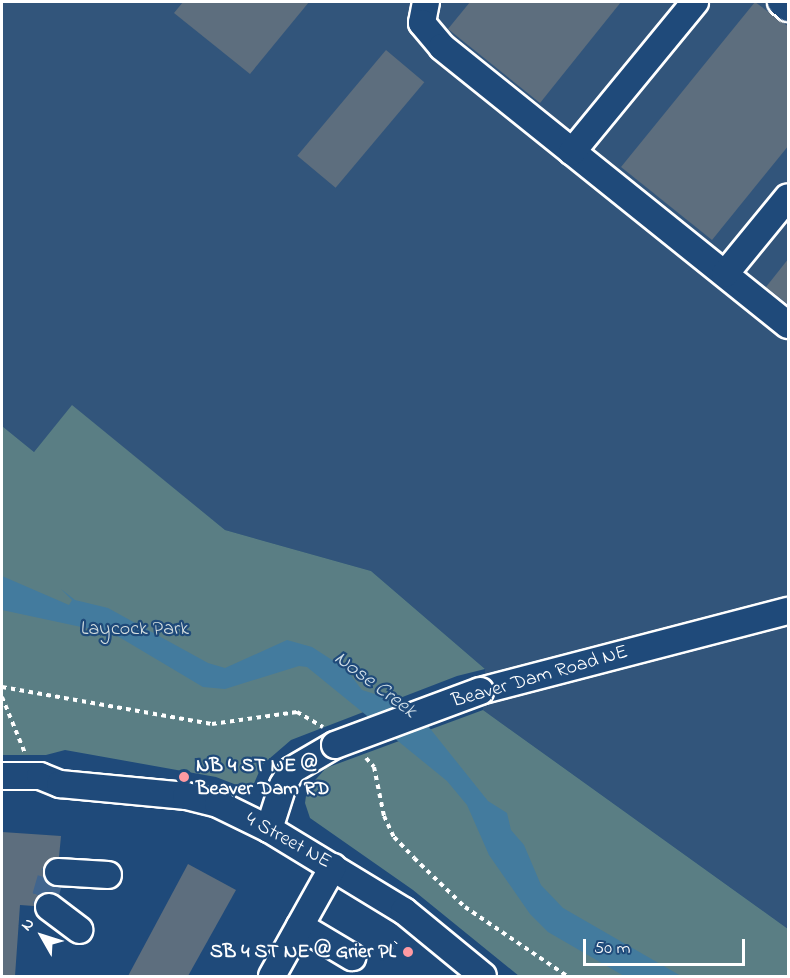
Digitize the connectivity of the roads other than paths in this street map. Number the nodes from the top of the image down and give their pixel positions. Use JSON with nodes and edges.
{"nodes":[{"id":1,"x":426,"y":2,"type":"edge"},
{"id":2,"x":695,"y":2,"type":"edge"},
{"id":3,"x":781,"y":2,"type":"edge"},
{"id":4,"x":789,"y":8,"type":"edge"},
{"id":5,"x":572,"y":152,"type":"junction"},
{"id":6,"x":789,"y":197,"type":"edge"},
{"id":7,"x":724,"y":274,"type":"junction"},
{"id":8,"x":789,"y":325,"type":"edge"},
{"id":9,"x":789,"y":610,"type":"edge"},
{"id":10,"x":2,"y":776,"type":"edge"},
{"id":11,"x":2,"y":781,"type":"edge"},
{"id":12,"x":60,"y":784,"type":"junction"},
{"id":13,"x":269,"y":829,"type":"junction"},
{"id":14,"x":333,"y":867,"type":"junction"},
{"id":15,"x":58,"y":872,"type":"dead end"},
{"id":16,"x":108,"y":875,"type":"dead end"},
{"id":17,"x":49,"y":907,"type":"dead end"},
{"id":18,"x":300,"y":926,"type":"junction"},
{"id":19,"x":79,"y":930,"type":"dead end"},
{"id":20,"x":352,"y":957,"type":"dead end"},
{"id":21,"x":272,"y":976,"type":"edge"},
{"id":22,"x":483,"y":976,"type":"edge"}],
"edges":[{"from":1,"to":5,"type":"street"},
{"from":2,"to":5,"type":"street"},
{"from":3,"to":4,"type":"street"},
{"from":5,"to":7,"type":"street"},
{"from":6,"to":7,"type":"street"},
{"from":7,"to":8,"type":"street"},
{"from":9,"to":13,"type":"street","name":"Beaver Dam Road NE","bridge":true},
{"from":10,"to":12,"type":"street","name":"4 Street NE"},
{"from":11,"to":12,"type":"street","name":"4 Street NE"},
{"from":12,"to":13,"type":"street","name":"4 Street NE"},
{"from":13,"to":14,"type":"street","name":"4 Street NE"},
{"from":14,"to":18,"type":"street"},
{"from":14,"to":22,"type":"street","name":"4 Street NE"},
{"from":15,"to":16,"type":"street"},
{"from":17,"to":19,"type":"street"},
{"from":18,"to":20,"type":"street"},
{"from":18,"to":21,"type":"street"}]}
